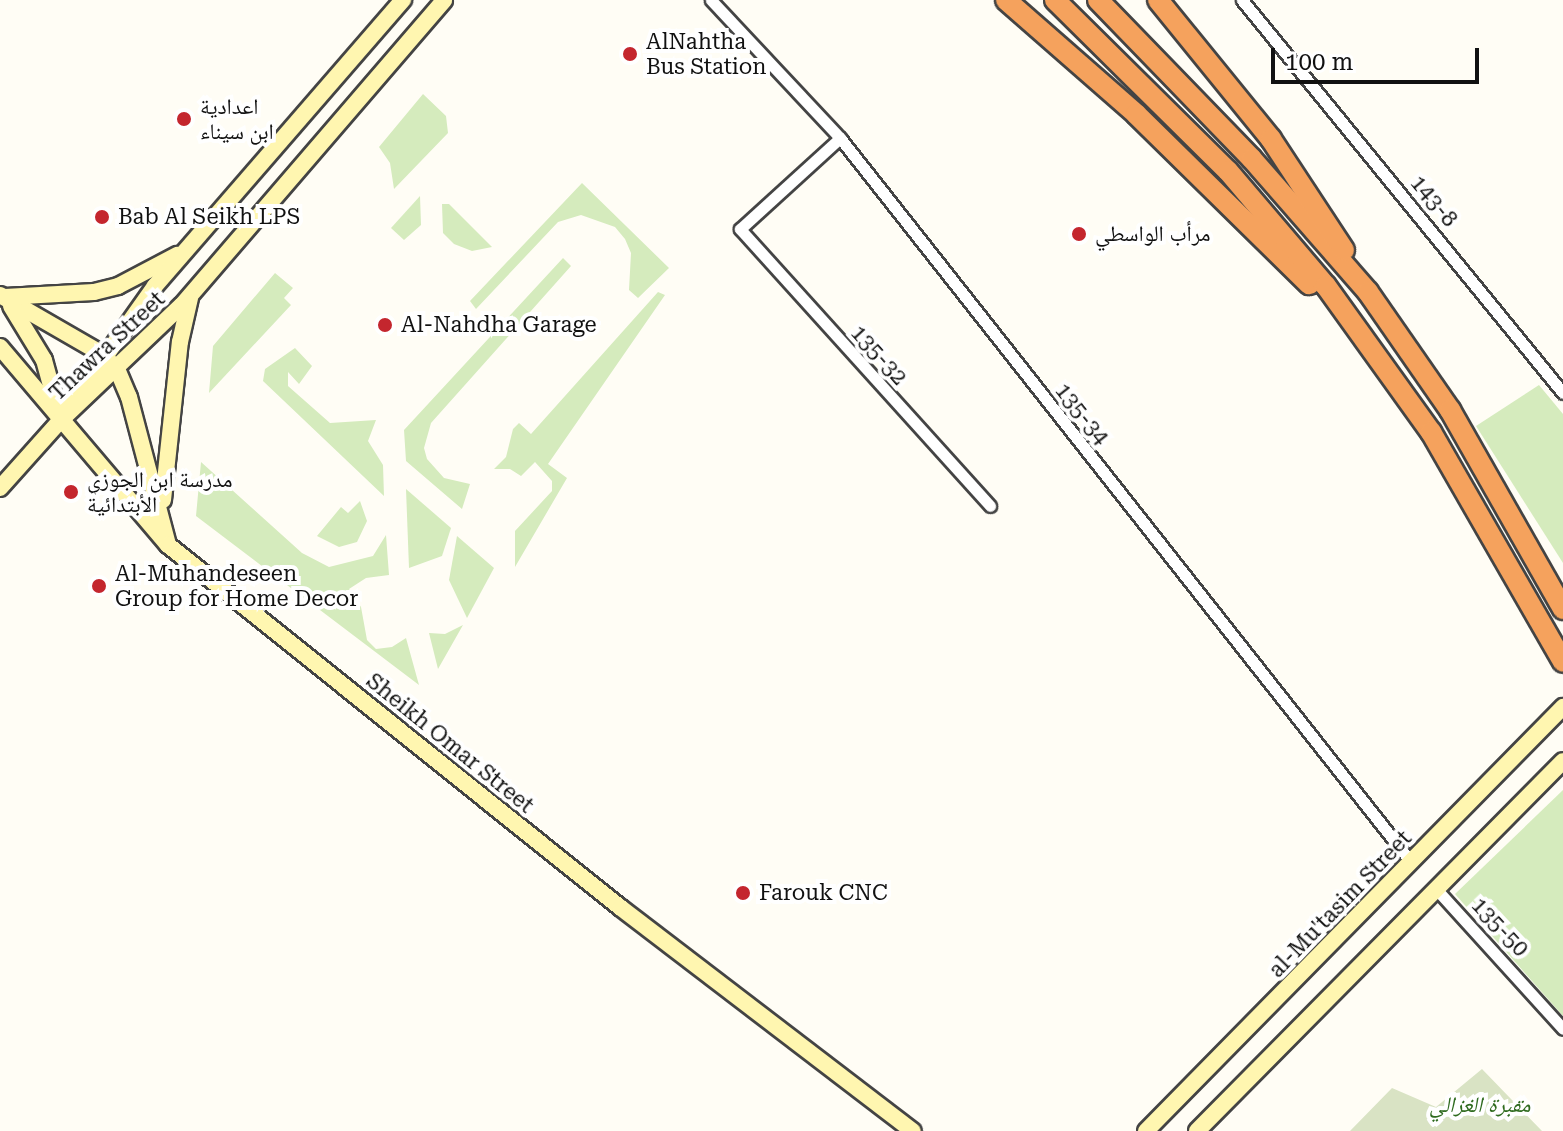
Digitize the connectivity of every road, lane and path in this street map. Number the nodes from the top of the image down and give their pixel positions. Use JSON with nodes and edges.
{"nodes":[{"id":1,"x":403,"y":0,"type":"edge"},
{"id":2,"x":444,"y":0,"type":"edge"},
{"id":3,"x":711,"y":0,"type":"edge"},
{"id":4,"x":1006,"y":0,"type":"edge"},
{"id":5,"x":1055,"y":0,"type":"edge"},
{"id":6,"x":1098,"y":0,"type":"edge"},
{"id":7,"x":1158,"y":0,"type":"edge"},
{"id":8,"x":1242,"y":0,"type":"edge"},
{"id":9,"x":840,"y":138,"type":"junction"},
{"id":10,"x":185,"y":250,"type":"junction"},
{"id":11,"x":1368,"y":292,"type":"junction"},
{"id":12,"x":191,"y":295,"type":"junction"},
{"id":13,"x":1,"y":296,"type":"edge"},
{"id":14,"x":0,"y":347,"type":"edge"},
{"id":15,"x":1373,"y":350,"type":"junction"},
{"id":16,"x":102,"y":354,"type":"junction"},
{"id":17,"x":117,"y":369,"type":"junction"},
{"id":18,"x":1563,"y":393,"type":"edge"},
{"id":19,"x":60,"y":421,"type":"junction"},
{"id":20,"x":0,"y":488,"type":"edge"},
{"id":21,"x":990,"y":506,"type":"dead end"},
{"id":22,"x":162,"y":514,"type":"junction"},
{"id":23,"x":168,"y":545,"type":"junction"},
{"id":24,"x":1563,"y":609,"type":"edge"},
{"id":25,"x":1563,"y":662,"type":"edge"},
{"id":26,"x":1563,"y":707,"type":"edge"},
{"id":27,"x":1563,"y":761,"type":"edge"},
{"id":28,"x":1411,"y":862,"type":"junction"},
{"id":29,"x":1438,"y":891,"type":"junction"},
{"id":30,"x":1563,"y":1029,"type":"edge"},
{"id":31,"x":1188,"y":1090,"type":"junction"},
{"id":32,"x":913,"y":1131,"type":"edge"},
{"id":33,"x":1146,"y":1131,"type":"edge"},
{"id":34,"x":1157,"y":1131,"type":"edge"},
{"id":35,"x":1197,"y":1131,"type":"edge"}],
"edges":[{"from":1,"to":10,"type":"main road","name":"Thawra Street"},
{"from":2,"to":12,"type":"main road","name":"Thawra Street"},
{"from":3,"to":9,"type":"street","name":"135-34"},
{"from":4,"to":15,"type":"highway"},
{"from":5,"to":15,"type":"highway"},
{"from":6,"to":11,"type":"highway"},
{"from":7,"to":11,"type":"highway"},
{"from":8,"to":18,"type":"street","name":"143-8"},
{"from":9,"to":21,"type":"street","name":"135-32"},
{"from":9,"to":28,"type":"street","name":"135-34"},
{"from":10,"to":13,"type":"main road"},
{"from":10,"to":16,"type":"main road","name":"Thawra Street"},
{"from":11,"to":24,"type":"highway"},
{"from":12,"to":17,"type":"main road","name":"Thawra Street"},
{"from":12,"to":22,"type":"main road"},
{"from":13,"to":16,"type":"main road"},
{"from":13,"to":19,"type":"main road"},
{"from":14,"to":19,"type":"main road","name":"Sheikh Omar Street"},
{"from":15,"to":25,"type":"highway"},
{"from":16,"to":17,"type":"main road"},
{"from":16,"to":19,"type":"main road","name":"Thawra Street"},
{"from":17,"to":19,"type":"main road","name":"Thawra Street"},
{"from":17,"to":22,"type":"main road"},
{"from":19,"to":20,"type":"main road"},
{"from":19,"to":23,"type":"main road","name":"Sheikh Omar Street"},
{"from":22,"to":23,"type":"main road"},
{"from":23,"to":32,"type":"main road","name":"Sheikh Omar Street"},
{"from":26,"to":28,"type":"main road","name":"al-Mu'tasim Street"},
{"from":27,"to":29,"type":"main road"},
{"from":28,"to":31,"type":"main road","name":"al-Mu'tasim Street"},
{"from":29,"to":30,"type":"street","name":"135-50"},
{"from":29,"to":35,"type":"main road"},
{"from":31,"to":33,"type":"main road","name":"al-Mu'tasim Street"},
{"from":31,"to":34,"type":"main road"}]}
